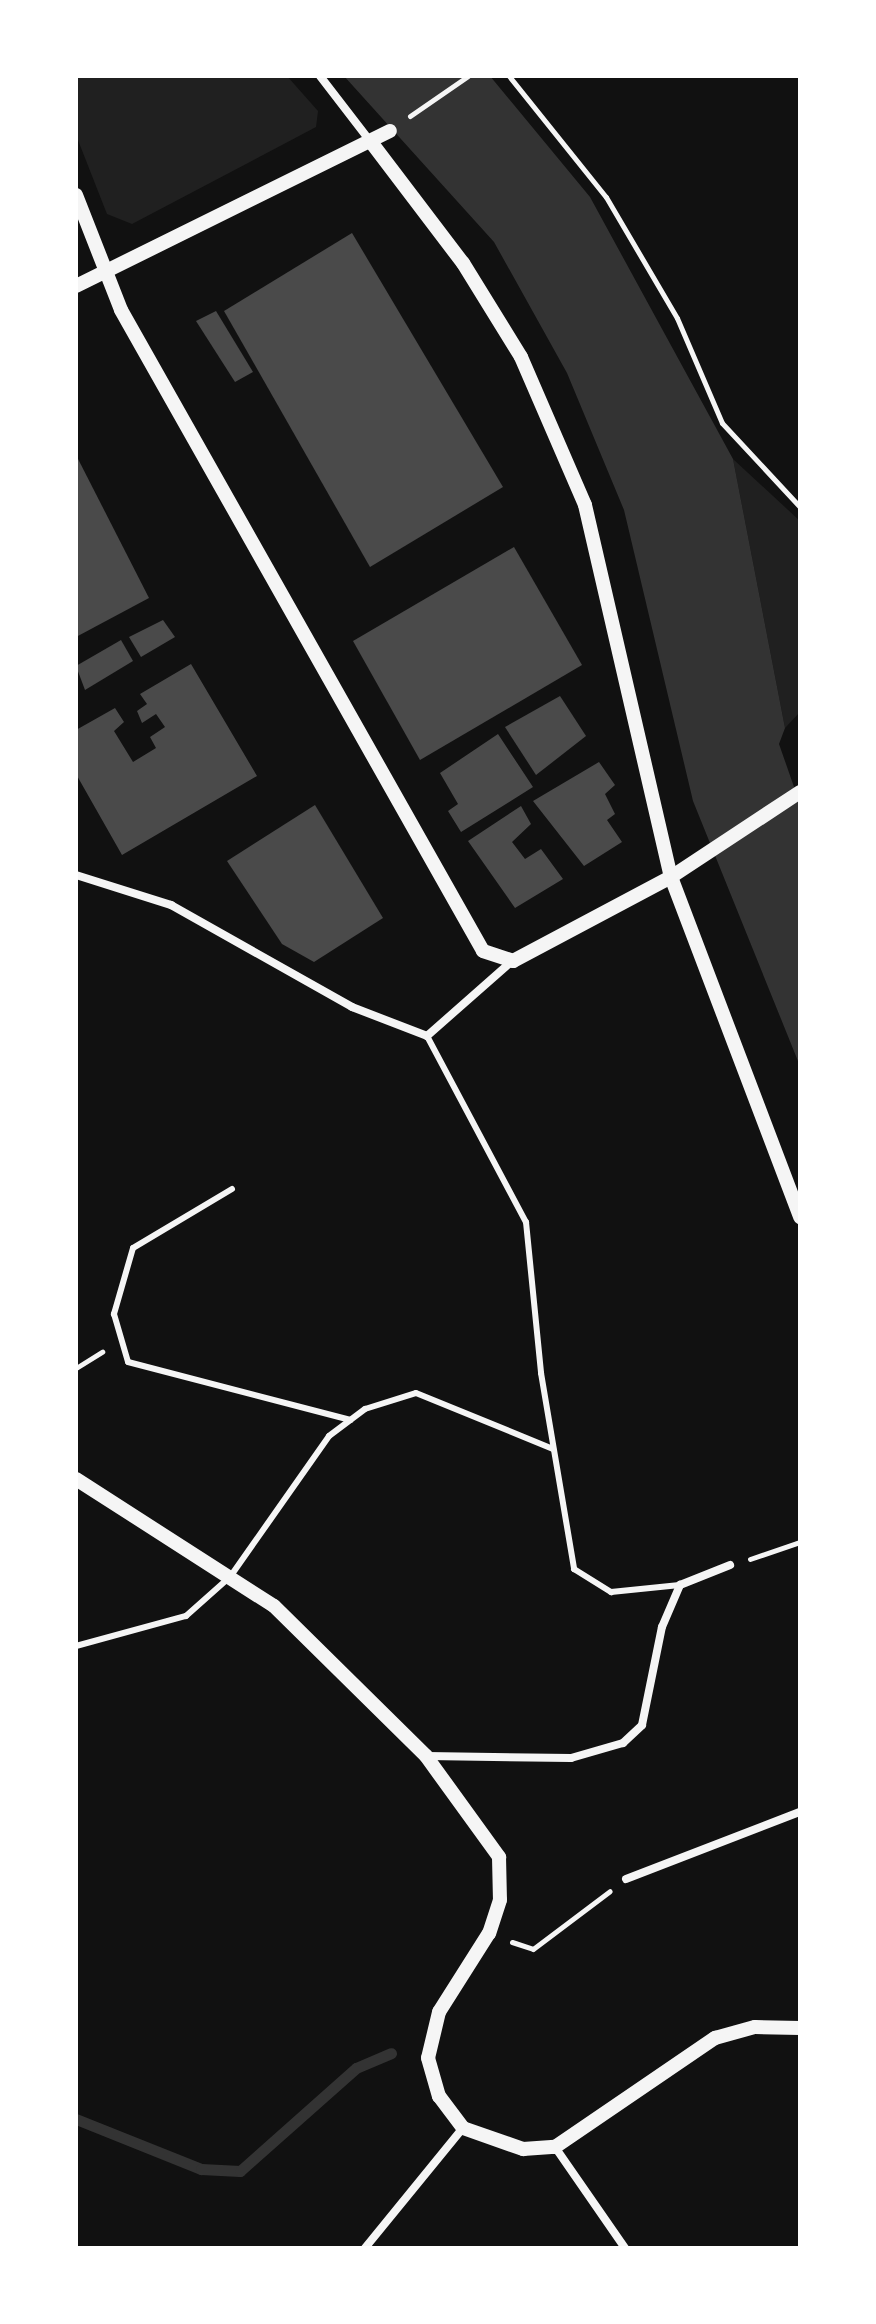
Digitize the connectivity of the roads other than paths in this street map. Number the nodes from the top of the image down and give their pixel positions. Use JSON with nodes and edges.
{"nodes":[{"id":1,"x":320,"y":76,"type":"edge"},
{"id":2,"x":390,"y":131,"type":"road end"},
{"id":3,"x":371,"y":142,"type":"junction"},
{"id":4,"x":76,"y":195,"type":"edge"},
{"id":5,"x":106,"y":272,"type":"junction"},
{"id":6,"x":76,"y":286,"type":"edge"},
{"id":7,"x":800,"y":792,"type":"edge"},
{"id":8,"x":76,"y":875,"type":"edge"},
{"id":9,"x":671,"y":877,"type":"junction"},
{"id":10,"x":513,"y":961,"type":"junction"},
{"id":11,"x":427,"y":1036,"type":"junction"},
{"id":12,"x":232,"y":1189,"type":"dead end"},
{"id":13,"x":800,"y":1217,"type":"edge"},
{"id":14,"x":351,"y":1420,"type":"junction"},
{"id":15,"x":553,"y":1449,"type":"junction"},
{"id":16,"x":76,"y":1479,"type":"edge"},
{"id":17,"x":730,"y":1565,"type":"road end"},
{"id":18,"x":230,"y":1577,"type":"junction"},
{"id":19,"x":680,"y":1585,"type":"junction"},
{"id":20,"x":76,"y":1646,"type":"edge"},
{"id":21,"x":426,"y":1756,"type":"junction"},
{"id":22,"x":800,"y":1812,"type":"edge"},
{"id":23,"x":626,"y":1879,"type":"road end"},
{"id":24,"x":800,"y":2028,"type":"edge"},
{"id":25,"x":463,"y":2128,"type":"junction"},
{"id":26,"x":555,"y":2147,"type":"junction"},
{"id":27,"x":365,"y":2248,"type":"edge"},
{"id":28,"x":625,"y":2248,"type":"edge"}],
"edges":[{"from":1,"to":3,"type":"street"},
{"from":2,"to":3,"type":"street"},
{"from":3,"to":5,"type":"street"},
{"from":3,"to":9,"type":"street"},
{"from":4,"to":5,"type":"street"},
{"from":5,"to":6,"type":"street"},
{"from":5,"to":10,"type":"street"},
{"from":7,"to":9,"type":"street"},
{"from":8,"to":11,"type":"street"},
{"from":9,"to":10,"type":"street"},
{"from":9,"to":13,"type":"street"},
{"from":10,"to":11,"type":"street"},
{"from":11,"to":15,"type":"lane"},
{"from":12,"to":14,"type":"lane"},
{"from":14,"to":15,"type":"lane"},
{"from":14,"to":18,"type":"lane"},
{"from":15,"to":19,"type":"lane"},
{"from":16,"to":18,"type":"street"},
{"from":17,"to":19,"type":"street"},
{"from":18,"to":20,"type":"lane"},
{"from":18,"to":21,"type":"street"},
{"from":19,"to":21,"type":"street"},
{"from":21,"to":25,"type":"street"},
{"from":22,"to":23,"type":"street"},
{"from":24,"to":26,"type":"street"},
{"from":25,"to":26,"type":"street"},
{"from":25,"to":27,"type":"street"},
{"from":26,"to":28,"type":"street"}]}
